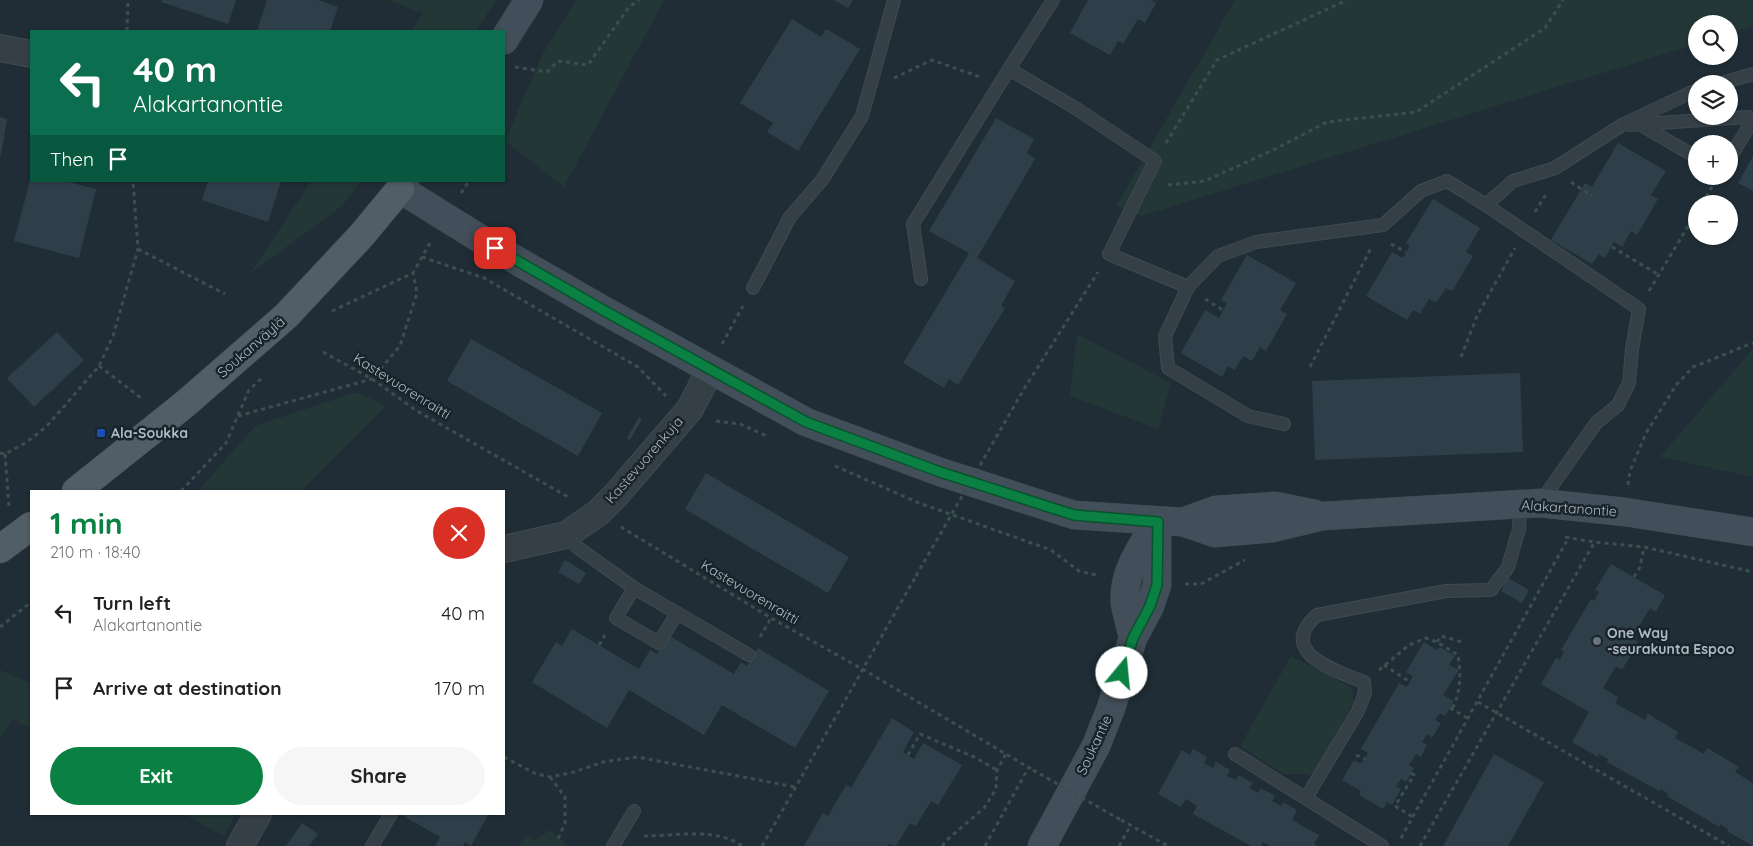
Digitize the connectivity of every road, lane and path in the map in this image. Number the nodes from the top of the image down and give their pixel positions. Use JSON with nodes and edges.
{"nodes":[{"id":1,"x":128,"y":0,"type":"edge"},
{"id":2,"x":529,"y":0,"type":"edge"},
{"id":3,"x":639,"y":0,"type":"edge"},
{"id":4,"x":894,"y":0,"type":"edge"},
{"id":5,"x":1053,"y":0,"type":"edge"},
{"id":6,"x":1347,"y":0,"type":"edge"},
{"id":7,"x":1563,"y":0,"type":"edge"},
{"id":8,"x":1339,"y":2,"type":"edge"},
{"id":9,"x":127,"y":30,"type":"edge"},
{"id":10,"x":0,"y":48,"type":"edge"},
{"id":11,"x":506,"y":53,"type":"edge"},
{"id":12,"x":30,"y":54,"type":"edge"},
{"id":13,"x":1009,"y":69,"type":"junction"},
{"id":14,"x":1753,"y":74,"type":"edge"},
{"id":15,"x":1738,"y":78,"type":"edge"},
{"id":16,"x":1000,"y":84,"type":"junction"},
{"id":17,"x":869,"y":90,"type":"junction"},
{"id":18,"x":1688,"y":94,"type":"edge"},
{"id":19,"x":1639,"y":124,"type":"junction"},
{"id":20,"x":1622,"y":125,"type":"junction"},
{"id":21,"x":1738,"y":144,"type":"edge"},
{"id":22,"x":1688,"y":152,"type":"edge"},
{"id":23,"x":1155,"y":161,"type":"junction"},
{"id":24,"x":133,"y":182,"type":"edge"},
{"id":25,"x":468,"y":182,"type":"edge"},
{"id":26,"x":403,"y":185,"type":"edge"},
{"id":27,"x":1142,"y":188,"type":"junction"},
{"id":28,"x":1486,"y":205,"type":"junction"},
{"id":29,"x":445,"y":217,"type":"junction"},
{"id":30,"x":1383,"y":225,"type":"junction"},
{"id":31,"x":1688,"y":226,"type":"edge"},
{"id":32,"x":1524,"y":231,"type":"junction"},
{"id":33,"x":1612,"y":247,"type":"dead end"},
{"id":34,"x":138,"y":249,"type":"junction"},
{"id":35,"x":1109,"y":254,"type":"junction"},
{"id":36,"x":413,"y":273,"type":"junction"},
{"id":37,"x":1659,"y":275,"type":"junction"},
{"id":38,"x":921,"y":279,"type":"dead end"},
{"id":39,"x":1654,"y":284,"type":"dead end"},
{"id":40,"x":1188,"y":287,"type":"junction"},
{"id":41,"x":753,"y":288,"type":"joint"},
{"id":42,"x":225,"y":294,"type":"dead end"},
{"id":43,"x":326,"y":317,"type":"dead end"},
{"id":44,"x":1753,"y":343,"type":"edge"},
{"id":45,"x":324,"y":352,"type":"dead end"},
{"id":46,"x":1461,"y":357,"type":"dead end"},
{"id":47,"x":716,"y":358,"type":"junction"},
{"id":48,"x":99,"y":366,"type":"junction"},
{"id":49,"x":1310,"y":368,"type":"dead end"},
{"id":50,"x":270,"y":370,"type":"dead end"},
{"id":51,"x":372,"y":379,"type":"junction"},
{"id":52,"x":141,"y":398,"type":"dead end"},
{"id":53,"x":238,"y":416,"type":"junction"},
{"id":54,"x":1284,"y":424,"type":"dead end"},
{"id":55,"x":0,"y":453,"type":"edge"},
{"id":56,"x":5,"y":454,"type":"junction"},
{"id":57,"x":1630,"y":471,"type":"dead end"},
{"id":58,"x":77,"y":490,"type":"edge"},
{"id":59,"x":182,"y":490,"type":"edge"},
{"id":60,"x":1530,"y":503,"type":"junction"},
{"id":61,"x":598,"y":513,"type":"junction"},
{"id":62,"x":20,"y":520,"type":"edge"},
{"id":63,"x":1170,"y":522,"type":"junction"},
{"id":64,"x":1753,"y":532,"type":"edge"},
{"id":65,"x":566,"y":535,"type":"junction"},
{"id":66,"x":1594,"y":542,"type":"junction"},
{"id":67,"x":1644,"y":547,"type":"junction"},
{"id":68,"x":0,"y":549,"type":"edge"},
{"id":69,"x":505,"y":549,"type":"edge"},
{"id":70,"x":1753,"y":572,"type":"edge"},
{"id":71,"x":1634,"y":578,"type":"dead end"},
{"id":72,"x":634,"y":588,"type":"junction"},
{"id":73,"x":30,"y":603,"type":"edge"},
{"id":74,"x":677,"y":613,"type":"junction"},
{"id":75,"x":771,"y":618,"type":"junction"},
{"id":76,"x":0,"y":628,"type":"edge"},
{"id":77,"x":757,"y":642,"type":"dead end"},
{"id":78,"x":1437,"y":642,"type":"junction"},
{"id":79,"x":1462,"y":642,"type":"dead end"},
{"id":80,"x":750,"y":655,"type":"dead end"},
{"id":81,"x":1384,"y":665,"type":"junction"},
{"id":82,"x":864,"y":670,"type":"junction"},
{"id":83,"x":1364,"y":682,"type":"junction"},
{"id":84,"x":1410,"y":682,"type":"dead end"},
{"id":85,"x":1478,"y":702,"type":"junction"},
{"id":86,"x":1497,"y":713,"type":"junction"},
{"id":87,"x":1468,"y":719,"type":"junction"},
{"id":88,"x":1006,"y":754,"type":"junction"},
{"id":89,"x":1235,"y":754,"type":"dead end"},
{"id":90,"x":908,"y":756,"type":"dead end"},
{"id":91,"x":505,"y":758,"type":"edge"},
{"id":92,"x":1028,"y":767,"type":"junction"},
{"id":93,"x":996,"y":770,"type":"junction"},
{"id":94,"x":1410,"y":773,"type":"dead end"},
{"id":95,"x":550,"y":777,"type":"junction"},
{"id":96,"x":796,"y":787,"type":"junction"},
{"id":97,"x":1306,"y":798,"type":"junction"},
{"id":98,"x":634,"y":811,"type":"dead end"},
{"id":99,"x":257,"y":815,"type":"edge"},
{"id":100,"x":390,"y":815,"type":"edge"},
{"id":101,"x":1413,"y":817,"type":"junction"},
{"id":102,"x":1131,"y":825,"type":"junction"},
{"id":103,"x":622,"y":829,"type":"junction"},
{"id":104,"x":558,"y":839,"type":"dead end"},
{"id":105,"x":1400,"y":839,"type":"dead end"},
{"id":106,"x":240,"y":846,"type":"edge"},
{"id":107,"x":372,"y":846,"type":"edge"},
{"id":108,"x":613,"y":846,"type":"edge"},
{"id":109,"x":742,"y":846,"type":"edge"},
{"id":110,"x":762,"y":846,"type":"edge"},
{"id":111,"x":942,"y":846,"type":"edge"},
{"id":112,"x":984,"y":846,"type":"edge"},
{"id":113,"x":1042,"y":846,"type":"edge"},
{"id":114,"x":1119,"y":846,"type":"edge"},
{"id":115,"x":1168,"y":846,"type":"edge"},
{"id":116,"x":1382,"y":846,"type":"edge"},
{"id":117,"x":1420,"y":846,"type":"edge"},
{"id":118,"x":1729,"y":846,"type":"edge"}],
"edges":[{"from":1,"to":9,"type":"path"},
{"from":2,"to":11,"type":"street"},
{"from":3,"to":11,"type":"path"},
{"from":4,"to":17,"type":"lane"},
{"from":5,"to":13,"type":"lane"},
{"from":6,"to":8,"type":"path"},
{"from":7,"to":27,"type":"path"},
{"from":8,"to":23,"type":"path"},
{"from":10,"to":12,"type":"street"},
{"from":13,"to":16,"type":"lane"},
{"from":13,"to":23,"type":"lane"},
{"from":14,"to":15,"type":"lane"},
{"from":16,"to":17,"type":"path"},
{"from":16,"to":38,"type":"lane"},
{"from":17,"to":41,"type":"lane"},
{"from":18,"to":20,"type":"lane"},
{"from":19,"to":20,"type":"lane"},
{"from":19,"to":21,"type":"lane"},
{"from":19,"to":22,"type":"lane"},
{"from":20,"to":28,"type":"lane"},
{"from":23,"to":27,"type":"lane"},
{"from":24,"to":34,"type":"path"},
{"from":25,"to":29,"type":"path"},
{"from":26,"to":29,"type":"street","name":"Alakartanontie"},
{"from":26,"to":58,"type":"main road","name":"Soukanväylä"},
{"from":27,"to":35,"type":"lane"},
{"from":28,"to":30,"type":"lane"},
{"from":28,"to":32,"type":"lane"},
{"from":29,"to":36,"type":"path"},
{"from":29,"to":47,"type":"street","name":"Alakartanontie"},
{"from":30,"to":40,"type":"lane"},
{"from":30,"to":49,"type":"path"},
{"from":31,"to":37,"type":"path"},
{"from":32,"to":46,"type":"path"},
{"from":32,"to":60,"type":"lane"},
{"from":33,"to":37,"type":"path"},
{"from":34,"to":42,"type":"path"},
{"from":34,"to":48,"type":"path"},
{"from":35,"to":40,"type":"lane"},
{"from":35,"to":82,"type":"path","bridge":true},
{"from":36,"to":43,"type":"path"},
{"from":36,"to":51,"type":"path"},
{"from":37,"to":39,"type":"path"},
{"from":40,"to":54,"type":"lane"},
{"from":41,"to":47,"type":"path"},
{"from":44,"to":57,"type":"path"},
{"from":45,"to":51,"type":"path","name":"Kastevuorenraitti"},
{"from":47,"to":61,"type":"street","name":"Kastevuorenkuja"},
{"from":47,"to":63,"type":"street","name":"Alakartanontie"},
{"from":48,"to":52,"type":"path"},
{"from":48,"to":56,"type":"path"},
{"from":50,"to":53,"type":"path"},
{"from":51,"to":53,"type":"path"},
{"from":51,"to":61,"type":"path","name":"Kastevuorenraitti"},
{"from":53,"to":59,"type":"path"},
{"from":55,"to":56,"type":"path"},
{"from":56,"to":62,"type":"path"},
{"from":60,"to":63,"type":"street","name":"Alakartanontie"},
{"from":60,"to":64,"type":"street","name":"Alakartanontie"},
{"from":60,"to":83,"type":"lane"},
{"from":61,"to":65,"type":"street","name":"Kastevuorenkuja"},
{"from":61,"to":75,"type":"path","name":"Kastevuorenraitti"},
{"from":62,"to":68,"type":"main road"},
{"from":63,"to":113,"type":"street","name":"Soukantie"},
{"from":65,"to":69,"type":"street","name":"Kastevuorenkuja"},
{"from":65,"to":72,"type":"lane"},
{"from":66,"to":67,"type":"path"},
{"from":66,"to":85,"type":"path"},
{"from":66,"to":86,"type":"path"},
{"from":67,"to":70,"type":"path"},
{"from":67,"to":71,"type":"path"},
{"from":72,"to":74,"type":"lane"},
{"from":72,"to":74,"type":"lane"},
{"from":73,"to":76,"type":"path"},
{"from":74,"to":80,"type":"lane"},
{"from":75,"to":77,"type":"path"},
{"from":75,"to":82,"type":"path","name":"Kastevuorenraitti"},
{"from":78,"to":79,"type":"path"},
{"from":78,"to":81,"type":"path"},
{"from":78,"to":87,"type":"path"},
{"from":81,"to":83,"type":"path"},
{"from":81,"to":84,"type":"path"},
{"from":82,"to":88,"type":"path","name":"Kastevuorenraitti"},
{"from":82,"to":96,"type":"path"},
{"from":83,"to":97,"type":"lane"},
{"from":85,"to":86,"type":"path"},
{"from":85,"to":87,"type":"path"},
{"from":86,"to":117,"type":"path"},
{"from":86,"to":118,"type":"path"},
{"from":87,"to":101,"type":"path"},
{"from":88,"to":92,"type":"path","name":"Kastevuorenraitti"},
{"from":88,"to":93,"type":"path"},
{"from":89,"to":97,"type":"lane"},
{"from":90,"to":93,"type":"path"},
{"from":91,"to":95,"type":"path"},
{"from":92,"to":102,"type":"path","name":"Kastevuorenraitti","bridge":true},
{"from":92,"to":112,"type":"path"},
{"from":93,"to":111,"type":"path"},
{"from":94,"to":101,"type":"path"},
{"from":95,"to":96,"type":"path"},
{"from":95,"to":104,"type":"path"},
{"from":96,"to":110,"type":"path"},
{"from":97,"to":116,"type":"lane"},
{"from":98,"to":103,"type":"lane"},
{"from":99,"to":106,"type":"street"},
{"from":100,"to":107,"type":"lane"},
{"from":101,"to":105,"type":"path"},
{"from":102,"to":114,"type":"path"},
{"from":102,"to":115,"type":"path","name":"Kastevuorenraitti"},
{"from":103,"to":108,"type":"lane"},
{"from":103,"to":109,"type":"path"}]}
